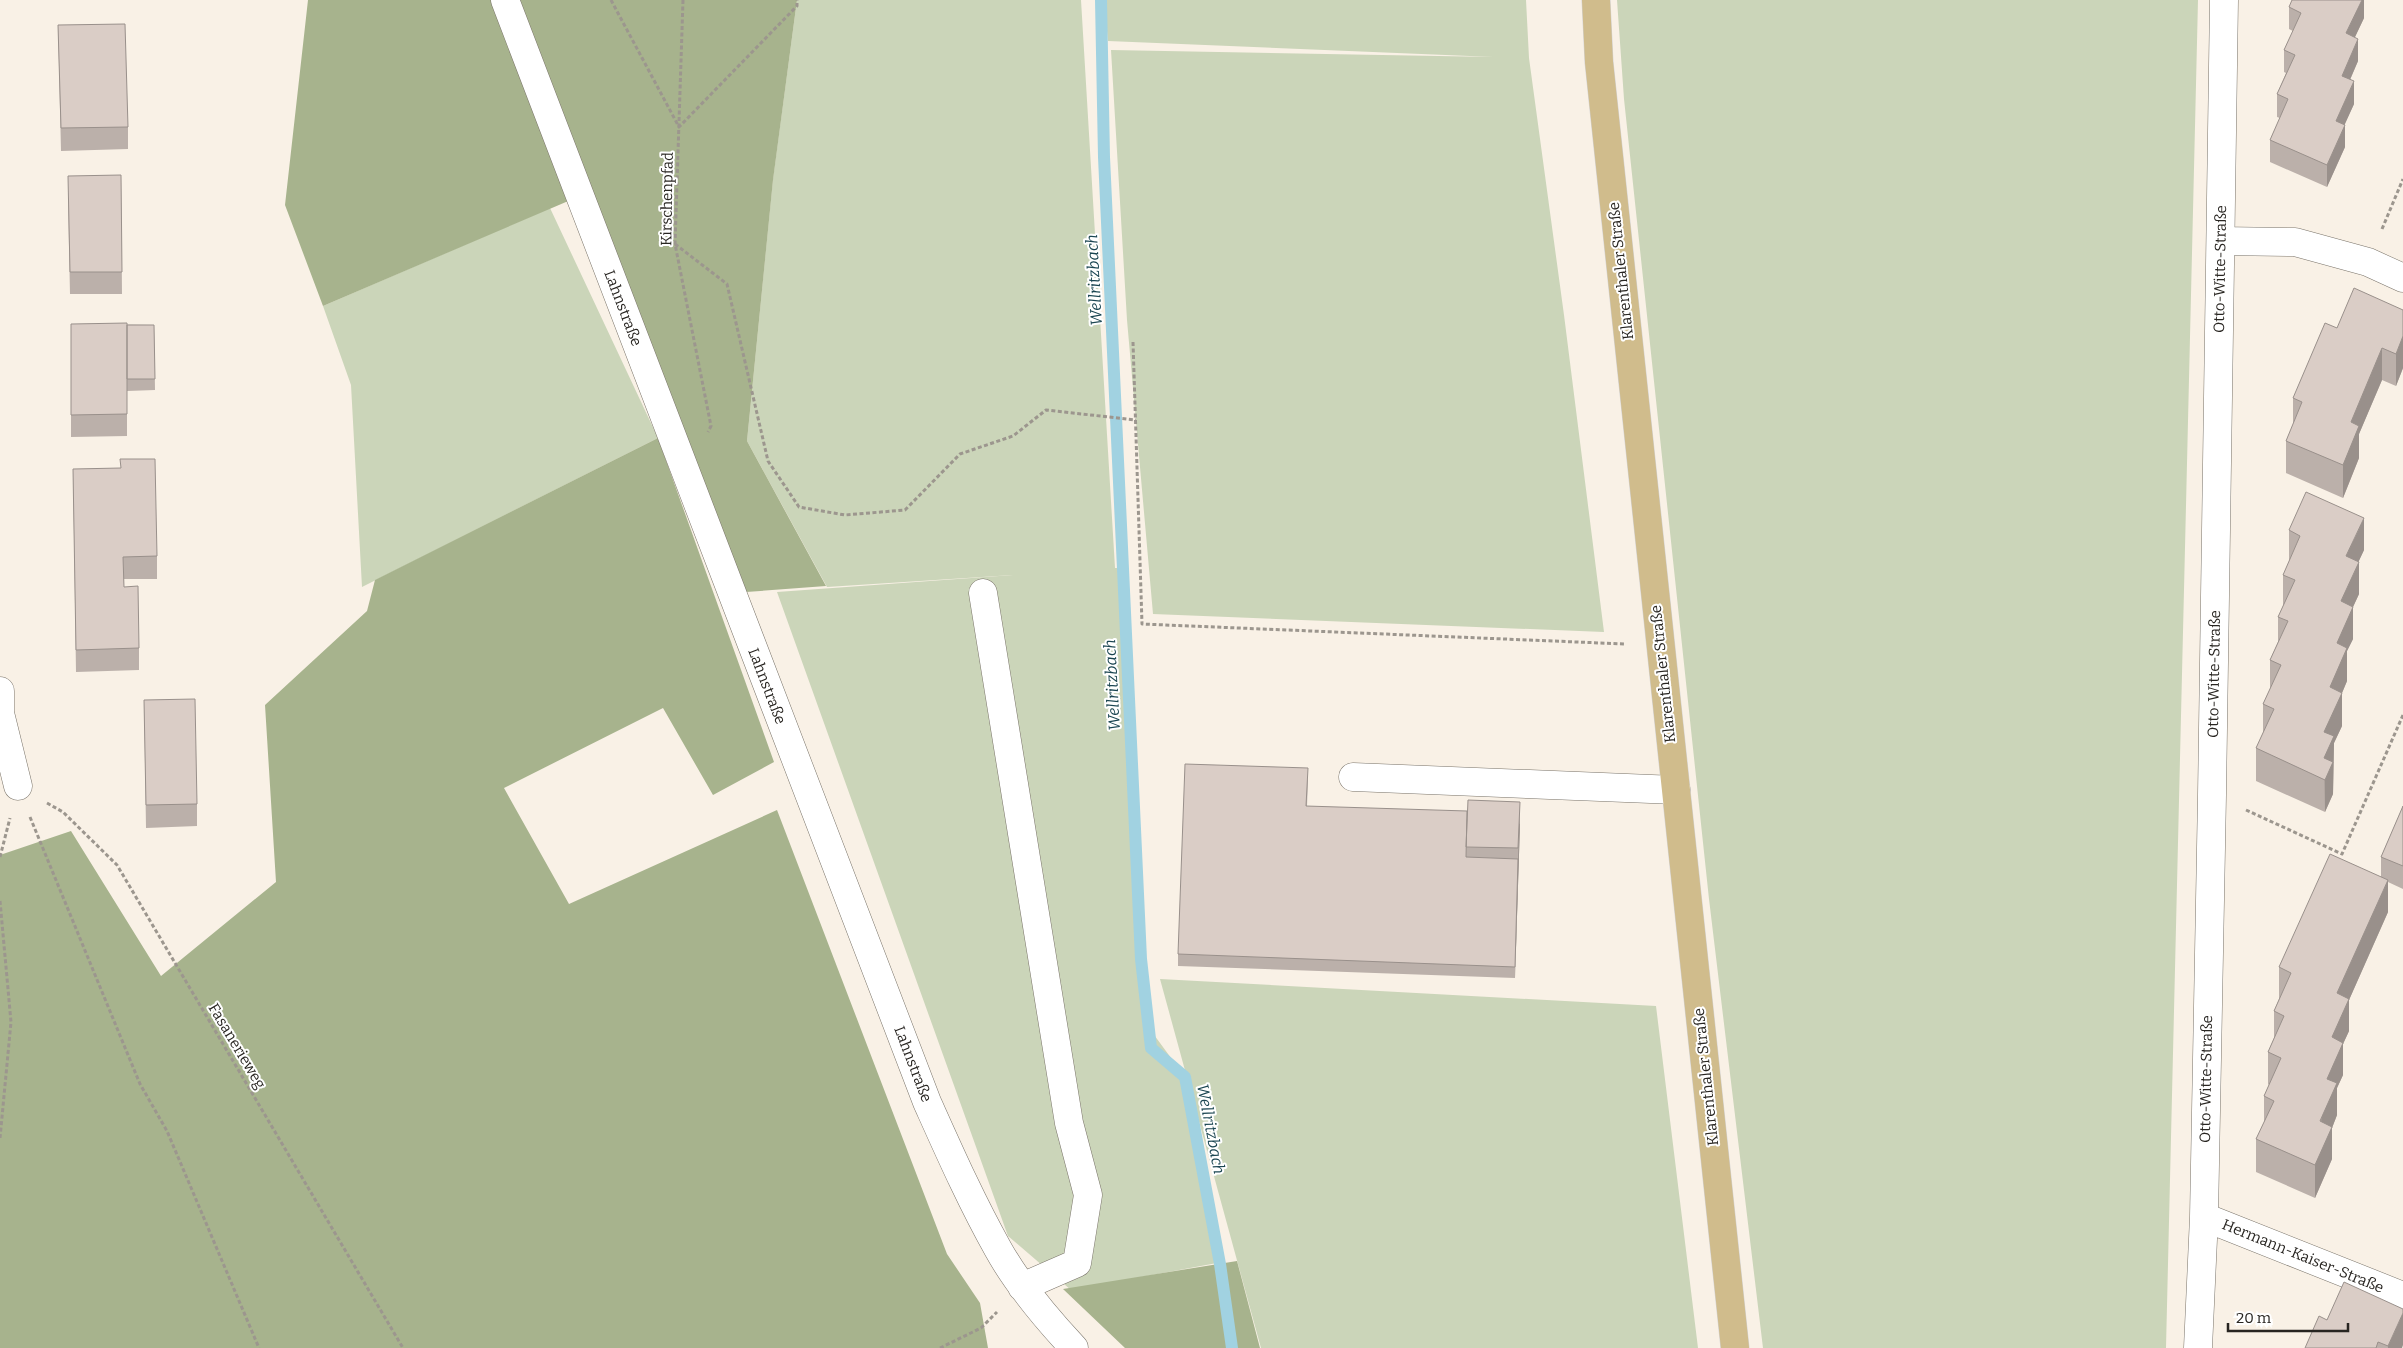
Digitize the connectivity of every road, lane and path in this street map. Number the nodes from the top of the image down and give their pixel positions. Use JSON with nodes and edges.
{"nodes":[{"id":1,"x":505,"y":0,"type":"edge"},
{"id":2,"x":611,"y":0,"type":"edge"},
{"id":3,"x":683,"y":0,"type":"edge"},
{"id":4,"x":797,"y":0,"type":"edge"},
{"id":5,"x":1596,"y":0,"type":"edge"},
{"id":6,"x":2224,"y":0,"type":"edge"},
{"id":7,"x":679,"y":127,"type":"junction"},
{"id":8,"x":2403,"y":179,"type":"edge"},
{"id":9,"x":2221,"y":240,"type":"junction"},
{"id":10,"x":675,"y":244,"type":"junction"},
{"id":11,"x":2368,"y":262,"type":"junction"},
{"id":12,"x":2403,"y":278,"type":"edge"},
{"id":13,"x":1133,"y":342,"type":"dead end"},
{"id":14,"x":1136,"y":420,"type":"junction"},
{"id":15,"x":689,"y":482,"type":"junction"},
{"id":16,"x":983,"y":594,"type":"dead end"},
{"id":17,"x":1660,"y":645,"type":"junction"},
{"id":18,"x":0,"y":691,"type":"edge"},
{"id":19,"x":2403,"y":715,"type":"edge"},
{"id":20,"x":1353,"y":777,"type":"dead end"},
{"id":21,"x":18,"y":786,"type":"junction"},
{"id":22,"x":1676,"y":790,"type":"junction"},
{"id":23,"x":2212,"y":795,"type":"junction"},
{"id":24,"x":0,"y":901,"type":"edge"},
{"id":25,"x":0,"y":1138,"type":"edge"},
{"id":26,"x":2204,"y":1216,"type":"junction"},
{"id":27,"x":1022,"y":1287,"type":"junction"},
{"id":28,"x":2403,"y":1296,"type":"edge"},
{"id":29,"x":259,"y":1348,"type":"edge"},
{"id":30,"x":403,"y":1348,"type":"edge"},
{"id":31,"x":940,"y":1348,"type":"edge"},
{"id":32,"x":1074,"y":1348,"type":"edge"},
{"id":33,"x":1735,"y":1348,"type":"edge"},
{"id":34,"x":2198,"y":1348,"type":"edge"}],
"edges":[{"from":1,"to":15,"type":"street","name":"Lahnstraße"},
{"from":2,"to":7,"type":"path"},
{"from":3,"to":7,"type":"path","name":"Kirschenpfad"},
{"from":4,"to":7,"type":"path"},
{"from":5,"to":17,"type":"main road","name":"Klarenthaler Straße"},
{"from":6,"to":9,"type":"street","name":"Otto-Witte-Straße"},
{"from":7,"to":10,"type":"path","name":"Kirschenpfad"},
{"from":8,"to":11,"type":"path"},
{"from":9,"to":11,"type":"street"},
{"from":9,"to":23,"type":"street","name":"Otto-Witte-Straße"},
{"from":10,"to":14,"type":"path"},
{"from":10,"to":15,"type":"path","name":"Kirschenpfad"},
{"from":11,"to":12,"type":"street"},
{"from":13,"to":14,"type":"path"},
{"from":14,"to":17,"type":"path"},
{"from":15,"to":27,"type":"street","name":"Lahnstraße"},
{"from":16,"to":27,"type":"street"},
{"from":17,"to":22,"type":"main road","name":"Klarenthaler Straße"},
{"from":18,"to":21,"type":"street"},
{"from":19,"to":23,"type":"path"},
{"from":20,"to":22,"type":"street"},
{"from":21,"to":29,"type":"path"},
{"from":21,"to":30,"type":"path","name":"Fasanerieweg"},
{"from":22,"to":33,"type":"main road","name":"Klarenthaler Straße"},
{"from":23,"to":26,"type":"street","name":"Otto-Witte-Straße"},
{"from":24,"to":25,"type":"path"},
{"from":26,"to":28,"type":"street","name":"Hermann-Kaiser-Straße"},
{"from":26,"to":34,"type":"street","name":"Otto-Witte-Straße"},
{"from":27,"to":31,"type":"path"},
{"from":27,"to":32,"type":"street","name":"Lahnstraße"}]}
